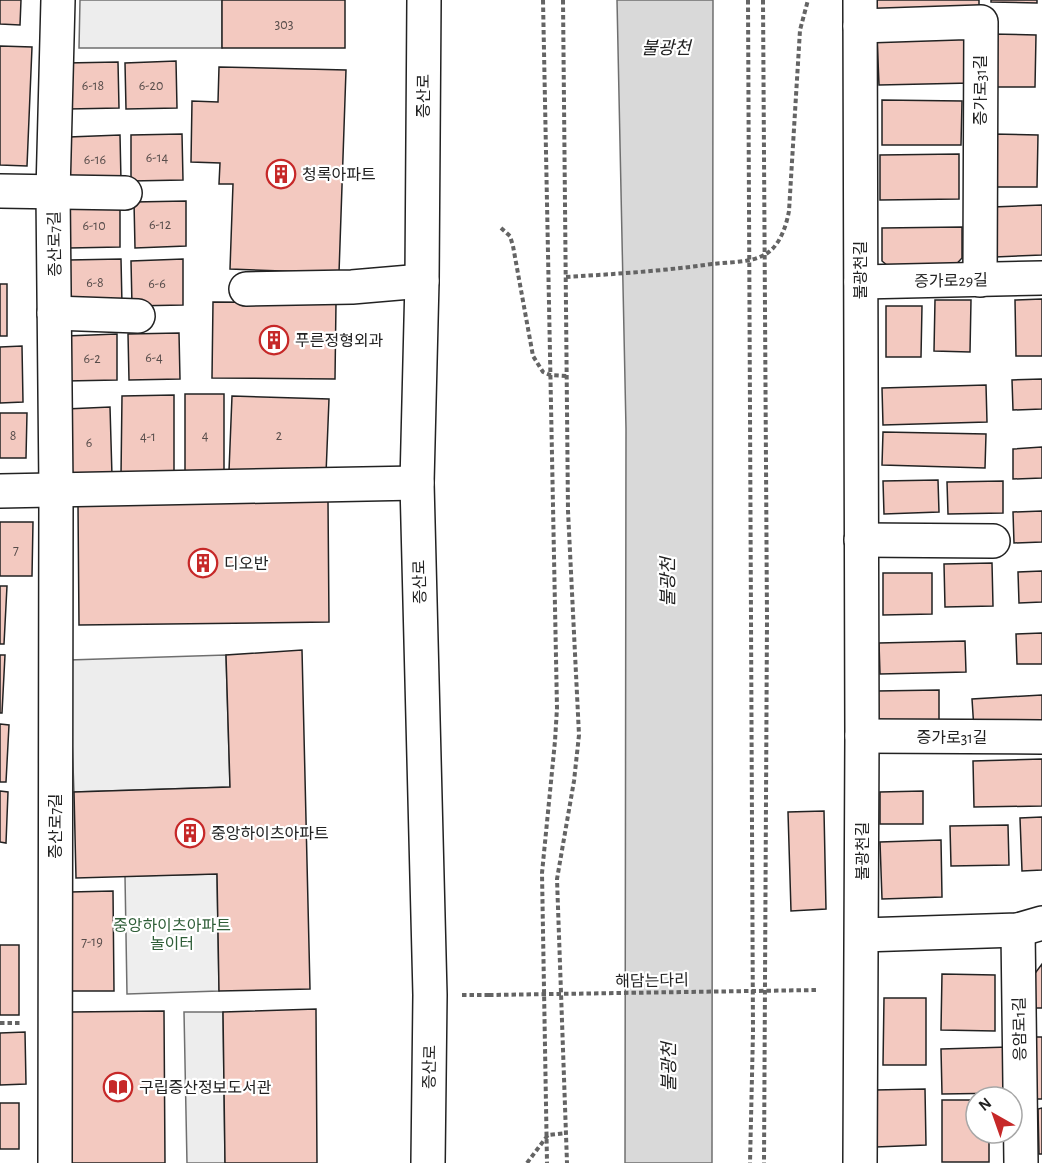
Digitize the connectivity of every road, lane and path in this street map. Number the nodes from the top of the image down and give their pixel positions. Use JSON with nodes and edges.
{"nodes":[{"id":1,"x":58,"y":0,"type":"edge"},
{"id":2,"x":424,"y":0,"type":"edge"},
{"id":3,"x":543,"y":0,"type":"edge"},
{"id":4,"x":563,"y":0,"type":"edge"},
{"id":5,"x":748,"y":0,"type":"edge"},
{"id":6,"x":763,"y":0,"type":"edge"},
{"id":7,"x":808,"y":0,"type":"edge"},
{"id":8,"x":860,"y":13,"type":"edge"},
{"id":9,"x":0,"y":191,"type":"edge"},
{"id":10,"x":53,"y":192,"type":"junction"},
{"id":11,"x":125,"y":192,"type":"dead end"},
{"id":12,"x":501,"y":228,"type":"dead end"},
{"id":13,"x":764,"y":256,"type":"junction"},
{"id":14,"x":749,"y":260,"type":"junction"},
{"id":15,"x":566,"y":277,"type":"junction"},
{"id":16,"x":1042,"y":278,"type":"edge"},
{"id":17,"x":980,"y":280,"type":"junction"},
{"id":18,"x":422,"y":281,"type":"junction"},
{"id":19,"x":861,"y":282,"type":"junction"},
{"id":20,"x":246,"y":289,"type":"dead end"},
{"id":21,"x":54,"y":313,"type":"junction"},
{"id":22,"x":138,"y":316,"type":"dead end"},
{"id":23,"x":550,"y":375,"type":"junction"},
{"id":24,"x":567,"y":376,"type":"junction"},
{"id":25,"x":417,"y":483,"type":"junction"},
{"id":26,"x":56,"y":489,"type":"junction"},
{"id":27,"x":0,"y":491,"type":"edge"},
{"id":28,"x":861,"y":540,"type":"junction"},
{"id":29,"x":993,"y":541,"type":"dead end"},
{"id":30,"x":862,"y":736,"type":"junction"},
{"id":31,"x":1042,"y":737,"type":"edge"},
{"id":32,"x":1030,"y":927,"type":"edge"},
{"id":33,"x":861,"y":935,"type":"junction"},
{"id":34,"x":817,"y":990,"type":"dead end"},
{"id":35,"x":489,"y":994,"type":"dead end"},
{"id":36,"x":566,"y":1133,"type":"junction"},
{"id":37,"x":548,"y":1135,"type":"junction"},
{"id":38,"x":55,"y":1163,"type":"edge"},
{"id":39,"x":428,"y":1163,"type":"edge"},
{"id":40,"x":527,"y":1163,"type":"edge"},
{"id":41,"x":547,"y":1163,"type":"edge"},
{"id":42,"x":567,"y":1163,"type":"edge"},
{"id":43,"x":750,"y":1163,"type":"edge"},
{"id":44,"x":764,"y":1163,"type":"edge"},
{"id":45,"x":860,"y":1163,"type":"edge"},
{"id":46,"x":1021,"y":1163,"type":"edge"}],
"edges":[{"from":1,"to":10,"type":"street","name":"증산로7길"},
{"from":2,"to":18,"type":"street","name":"증산로"},
{"from":3,"to":23,"type":"path"},
{"from":4,"to":15,"type":"path"},
{"from":5,"to":14,"type":"path"},
{"from":6,"to":13,"type":"path"},
{"from":7,"to":13,"type":"path"},
{"from":8,"to":17,"type":"street","name":"증가로31길"},
{"from":8,"to":19,"type":"street","name":"불광천길"},
{"from":9,"to":10,"type":"street"},
{"from":10,"to":11,"type":"street"},
{"from":10,"to":21,"type":"street","name":"증산로7길"},
{"from":12,"to":23,"type":"path"},
{"from":13,"to":14,"type":"path"},
{"from":13,"to":44,"type":"path"},
{"from":14,"to":15,"type":"path"},
{"from":14,"to":43,"type":"path"},
{"from":15,"to":24,"type":"path"},
{"from":16,"to":17,"type":"street","name":"증가로29길"},
{"from":17,"to":19,"type":"street","name":"증가로29길"},
{"from":18,"to":20,"type":"street"},
{"from":18,"to":25,"type":"street","name":"증산로"},
{"from":19,"to":28,"type":"street","name":"불광천길"},
{"from":21,"to":22,"type":"street"},
{"from":21,"to":26,"type":"street","name":"증산로7길"},
{"from":23,"to":24,"type":"path"},
{"from":23,"to":37,"type":"path"},
{"from":24,"to":36,"type":"path"},
{"from":25,"to":26,"type":"street"},
{"from":25,"to":39,"type":"street","name":"증산로"},
{"from":26,"to":27,"type":"street"},
{"from":26,"to":38,"type":"street","name":"증산로7길"},
{"from":28,"to":29,"type":"street"},
{"from":28,"to":30,"type":"street","name":"불광천길"},
{"from":30,"to":31,"type":"street","name":"증가로31길"},
{"from":30,"to":33,"type":"street","name":"불광천길"},
{"from":32,"to":33,"type":"street","name":"응암로1길"},
{"from":32,"to":46,"type":"street","name":"응암로1길"},
{"from":33,"to":45,"type":"street","name":"불광천길"},
{"from":34,"to":35,"type":"path","name":"해담는다리","bridge":true},
{"from":36,"to":37,"type":"path"},
{"from":36,"to":42,"type":"path"},
{"from":37,"to":40,"type":"path"},
{"from":37,"to":41,"type":"path"}]}
